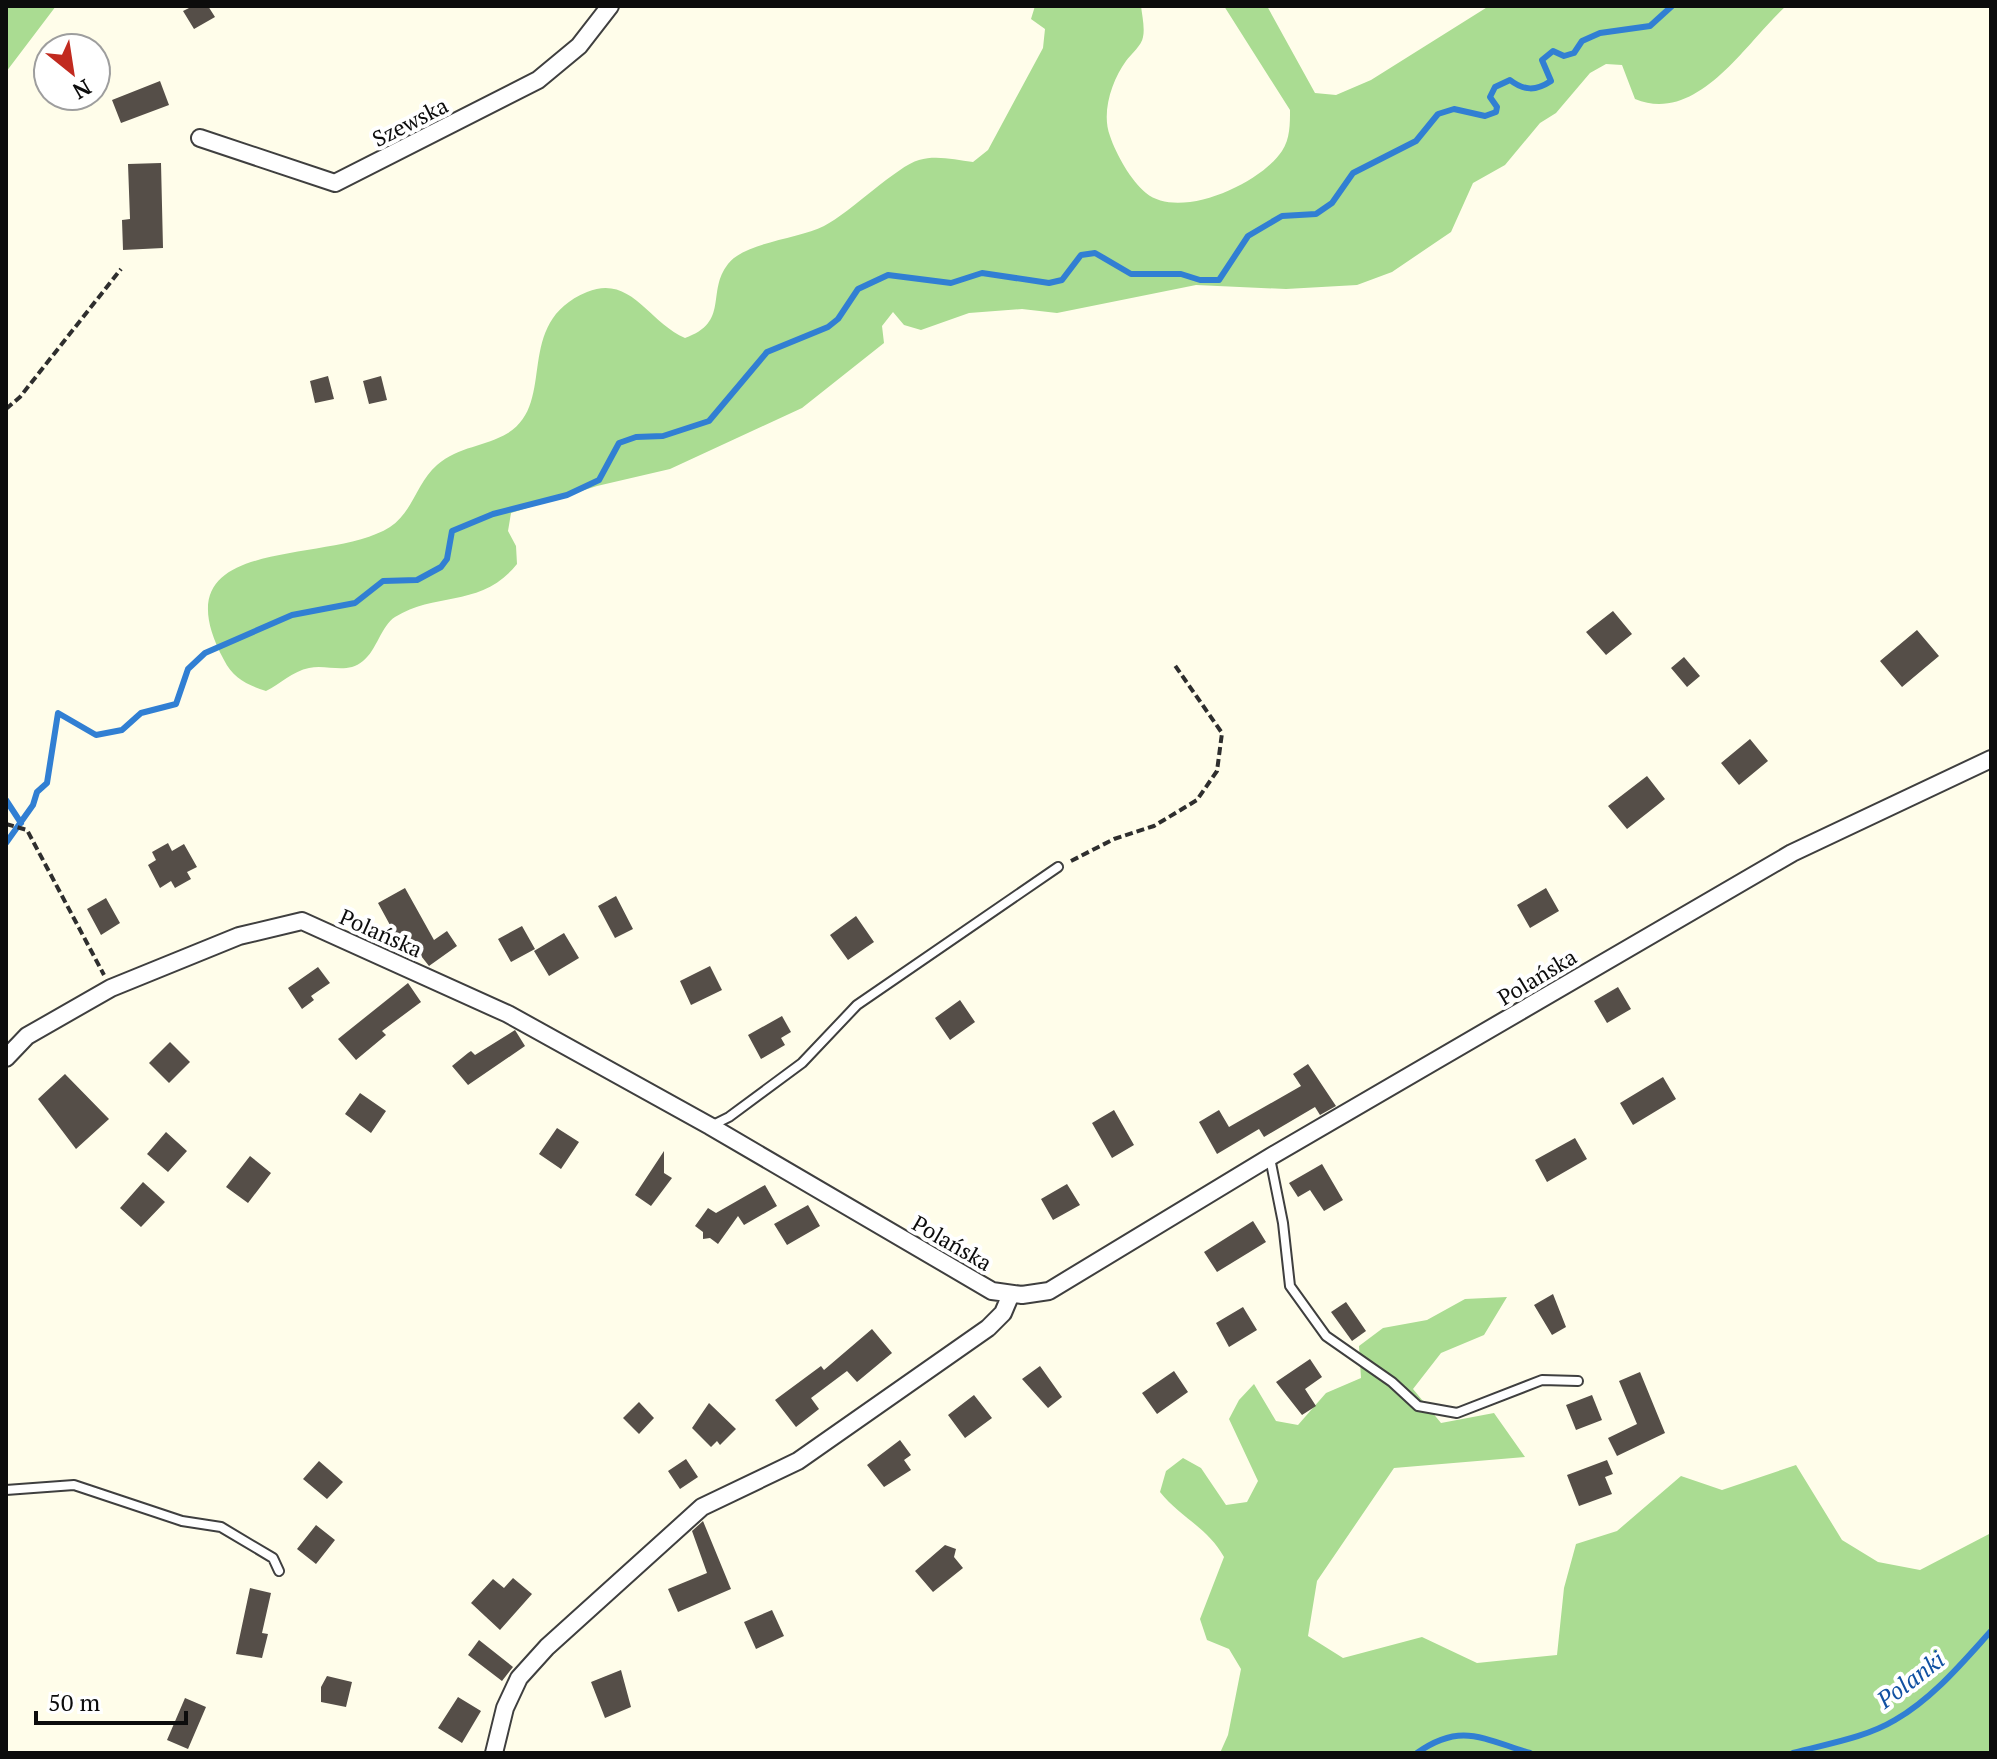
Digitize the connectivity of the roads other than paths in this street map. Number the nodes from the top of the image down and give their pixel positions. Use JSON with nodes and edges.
{"nodes":[{"id":1,"x":610,"y":6,"type":"edge"},
{"id":2,"x":200,"y":138,"type":"dead end"},
{"id":3,"x":1991,"y":759,"type":"edge"},
{"id":4,"x":1058,"y":867,"type":"road end"},
{"id":5,"x":6,"y":1058,"type":"edge"},
{"id":6,"x":710,"y":1126,"type":"junction"},
{"id":7,"x":1270,"y":1157,"type":"junction"},
{"id":8,"x":1011,"y":1294,"type":"junction"},
{"id":9,"x":1578,"y":1381,"type":"dead end"},
{"id":10,"x":6,"y":1490,"type":"edge"},
{"id":11,"x":279,"y":1571,"type":"dead end"},
{"id":12,"x":494,"y":1753,"type":"edge"}],
"edges":[{"from":1,"to":2,"type":"street","name":"Szewska"},
{"from":3,"to":7,"type":"street","name":"Polańska"},
{"from":4,"to":6,"type":"lane"},
{"from":5,"to":6,"type":"street","name":"Polańska"},
{"from":6,"to":8,"type":"street","name":"Polańska"},
{"from":7,"to":8,"type":"street","name":"Polańska"},
{"from":7,"to":9,"type":"lane"},
{"from":8,"to":12,"type":"street"},
{"from":10,"to":11,"type":"lane"}]}
